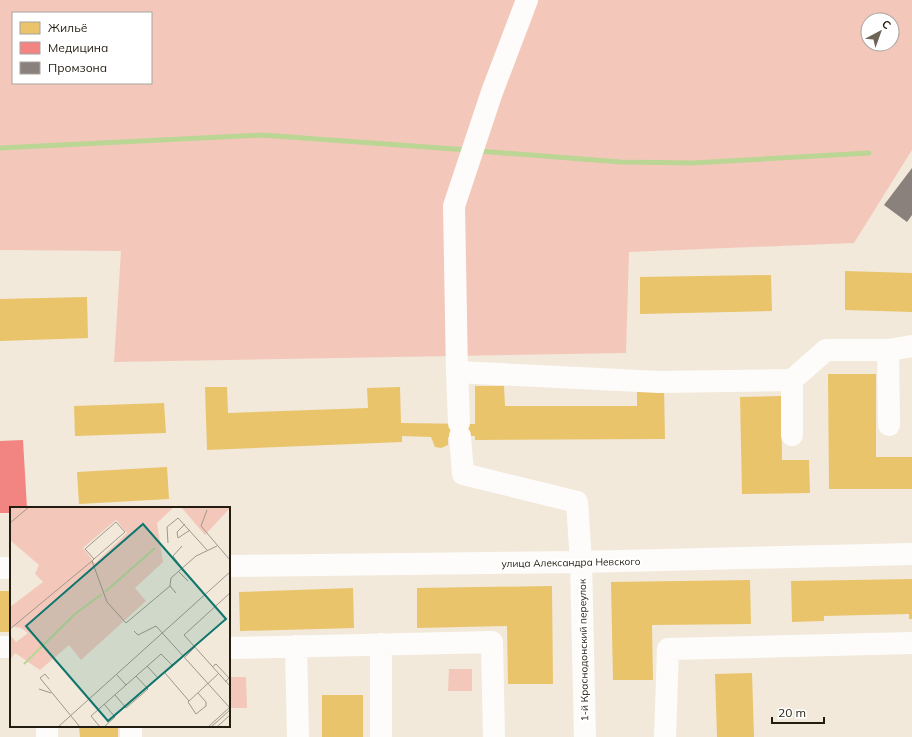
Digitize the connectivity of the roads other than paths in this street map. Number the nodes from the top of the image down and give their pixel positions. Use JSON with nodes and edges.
{"nodes":[{"id":1,"x":527,"y":0,"type":"edge"},
{"id":2,"x":912,"y":346,"type":"edge"},
{"id":3,"x":888,"y":350,"type":"junction"},
{"id":4,"x":457,"y":372,"type":"junction"},
{"id":5,"x":792,"y":380,"type":"junction"},
{"id":6,"x":889,"y":425,"type":"dead end"},
{"id":7,"x":792,"y":435,"type":"dead end"},
{"id":8,"x":912,"y":554,"type":"edge"},
{"id":9,"x":581,"y":562,"type":"junction"},
{"id":10,"x":230,"y":566,"type":"edge"},
{"id":11,"x":912,"y":643,"type":"edge"},
{"id":12,"x":381,"y":644,"type":"junction"},
{"id":13,"x":296,"y":646,"type":"junction"},
{"id":14,"x":0,"y":647,"type":"edge"},
{"id":15,"x":10,"y":648,"type":"edge"},
{"id":16,"x":230,"y":648,"type":"edge"},
{"id":17,"x":131,"y":727,"type":"edge"},
{"id":18,"x":132,"y":737,"type":"edge"},
{"id":19,"x":298,"y":737,"type":"edge"},
{"id":20,"x":381,"y":737,"type":"edge"},
{"id":21,"x":494,"y":737,"type":"edge"},
{"id":22,"x":585,"y":737,"type":"edge"},
{"id":23,"x":665,"y":737,"type":"edge"}],
"edges":[{"from":1,"to":4,"type":"street"},
{"from":2,"to":3,"type":"street"},
{"from":3,"to":5,"type":"street"},
{"from":3,"to":6,"type":"street"},
{"from":4,"to":5,"type":"street"},
{"from":4,"to":9,"type":"street","name":"1-й Краснодонский переулок"},
{"from":5,"to":7,"type":"street"},
{"from":8,"to":9,"type":"street","name":"улица Александра Невского"},
{"from":9,"to":10,"type":"street","name":"улица Александра Невского"},
{"from":9,"to":22,"type":"street","name":"1-й Краснодонский переулок"},
{"from":11,"to":23,"type":"street"},
{"from":12,"to":13,"type":"street"},
{"from":12,"to":20,"type":"street"},
{"from":12,"to":21,"type":"street"},
{"from":13,"to":16,"type":"street"},
{"from":13,"to":19,"type":"street"},
{"from":14,"to":15,"type":"street"},
{"from":17,"to":18,"type":"street"}]}
